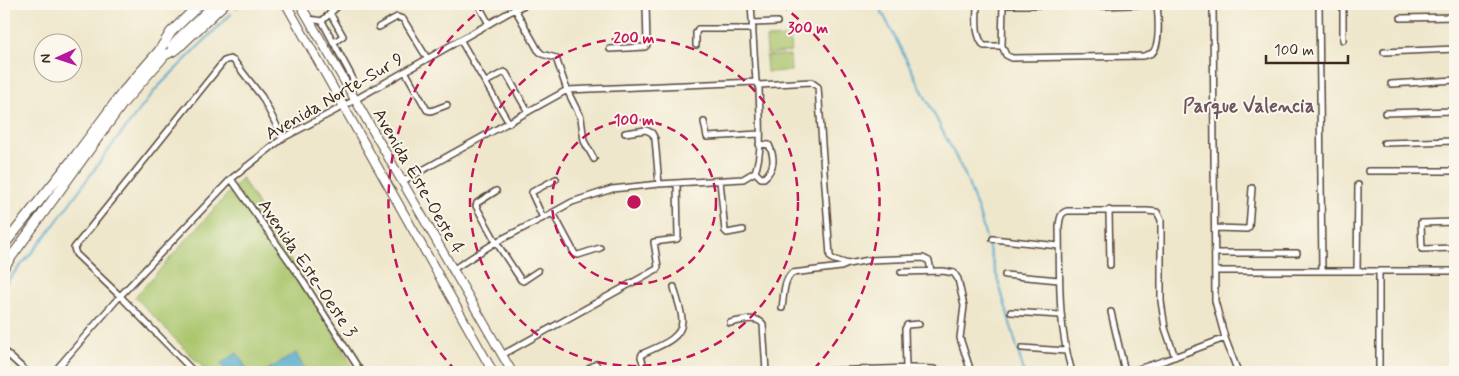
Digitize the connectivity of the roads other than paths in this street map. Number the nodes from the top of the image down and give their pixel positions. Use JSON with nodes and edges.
{"nodes":[{"id":1,"x":200,"y":4,"type":"edge"},
{"id":2,"x":206,"y":4,"type":"edge"},
{"id":3,"x":216,"y":4,"type":"edge"},
{"id":4,"x":224,"y":4,"type":"edge"},
{"id":5,"x":286,"y":4,"type":"edge"},
{"id":6,"x":300,"y":4,"type":"edge"},
{"id":7,"x":340,"y":4,"type":"edge"},
{"id":8,"x":478,"y":4,"type":"edge"},
{"id":9,"x":527,"y":4,"type":"edge"},
{"id":10,"x":646,"y":4,"type":"edge"},
{"id":11,"x":751,"y":4,"type":"edge"},
{"id":12,"x":977,"y":4,"type":"edge"},
{"id":13,"x":1003,"y":4,"type":"edge"},
{"id":14,"x":1213,"y":4,"type":"edge"},
{"id":15,"x":1318,"y":4,"type":"edge"},
{"id":16,"x":1343,"y":4,"type":"edge"},
{"id":17,"x":1066,"y":5,"type":"edge"},
{"id":18,"x":1101,"y":6,"type":"dead end"},
{"id":19,"x":515,"y":9,"type":"junction"},
{"id":20,"x":330,"y":13,"type":"junction"},
{"id":21,"x":1455,"y":17,"type":"edge"},
{"id":22,"x":1401,"y":18,"type":"dead end"},
{"id":23,"x":308,"y":19,"type":"junction"},
{"id":24,"x":322,"y":22,"type":"junction"},
{"id":25,"x":777,"y":22,"type":"dead end"},
{"id":26,"x":489,"y":24,"type":"junction"},
{"id":27,"x":753,"y":26,"type":"junction"},
{"id":28,"x":379,"y":28,"type":"dead end"},
{"id":29,"x":177,"y":35,"type":"junction"},
{"id":30,"x":1343,"y":40,"type":"dead end"},
{"id":31,"x":461,"y":41,"type":"junction"},
{"id":32,"x":334,"y":43,"type":"junction"},
{"id":33,"x":696,"y":45,"type":"dead end"},
{"id":34,"x":1002,"y":46,"type":"junction"},
{"id":35,"x":610,"y":49,"type":"dead end"},
{"id":36,"x":1455,"y":49,"type":"edge"},
{"id":37,"x":1384,"y":52,"type":"dead end"},
{"id":38,"x":162,"y":53,"type":"junction"},
{"id":39,"x":427,"y":58,"type":"junction"},
{"id":40,"x":405,"y":71,"type":"junction"},
{"id":41,"x":1455,"y":80,"type":"edge"},
{"id":42,"x":486,"y":82,"type":"junction"},
{"id":43,"x":758,"y":83,"type":"junction"},
{"id":44,"x":1391,"y":84,"type":"dead end"},
{"id":45,"x":348,"y":88,"type":"junction"},
{"id":46,"x":567,"y":90,"type":"junction"},
{"id":47,"x":355,"y":99,"type":"junction"},
{"id":48,"x":447,"y":105,"type":"dead end"},
{"id":49,"x":344,"y":106,"type":"junction"},
{"id":50,"x":1455,"y":111,"type":"edge"},
{"id":51,"x":528,"y":112,"type":"junction"},
{"id":52,"x":1385,"y":113,"type":"dead end"},
{"id":53,"x":704,"y":122,"type":"dead end"},
{"id":54,"x":509,"y":123,"type":"junction"},
{"id":55,"x":625,"y":133,"type":"dead end"},
{"id":56,"x":759,"y":134,"type":"junction"},
{"id":57,"x":283,"y":138,"type":"junction"},
{"id":58,"x":1455,"y":141,"type":"edge"},
{"id":59,"x":1384,"y":142,"type":"dead end"},
{"id":60,"x":760,"y":144,"type":"junction"},
{"id":61,"x":594,"y":159,"type":"dead end"},
{"id":62,"x":1368,"y":171,"type":"dead end"},
{"id":63,"x":1455,"y":171,"type":"edge"},
{"id":64,"x":755,"y":172,"type":"junction"},
{"id":65,"x":232,"y":179,"type":"junction"},
{"id":66,"x":556,"y":179,"type":"dead end"},
{"id":67,"x":403,"y":181,"type":"junction"},
{"id":68,"x":720,"y":181,"type":"junction"},
{"id":69,"x":677,"y":183,"type":"junction"},
{"id":70,"x":659,"y":184,"type":"junction"},
{"id":71,"x":1358,"y":185,"type":"dead end"},
{"id":72,"x":1252,"y":188,"type":"dead end"},
{"id":73,"x":496,"y":191,"type":"dead end"},
{"id":74,"x":1109,"y":210,"type":"junction"},
{"id":75,"x":553,"y":213,"type":"junction"},
{"id":76,"x":543,"y":218,"type":"junction"},
{"id":77,"x":1455,"y":222,"type":"edge"},
{"id":78,"x":1215,"y":228,"type":"junction"},
{"id":79,"x":743,"y":230,"type":"dead end"},
{"id":80,"x":993,"y":239,"type":"dead end"},
{"id":81,"x":496,"y":242,"type":"junction"},
{"id":82,"x":4,"y":245,"type":"edge"},
{"id":83,"x":1059,"y":246,"type":"junction"},
{"id":84,"x":600,"y":248,"type":"dead end"},
{"id":85,"x":1455,"y":248,"type":"edge"},
{"id":86,"x":1215,"y":253,"type":"junction"},
{"id":87,"x":1297,"y":253,"type":"dead end"},
{"id":88,"x":848,"y":264,"type":"junction"},
{"id":89,"x":1110,"y":266,"type":"dead end"},
{"id":90,"x":4,"y":267,"type":"edge"},
{"id":91,"x":452,"y":270,"type":"junction"},
{"id":92,"x":1322,"y":270,"type":"junction"},
{"id":93,"x":1358,"y":270,"type":"junction"},
{"id":94,"x":1380,"y":270,"type":"junction"},
{"id":95,"x":538,"y":271,"type":"dead end"},
{"id":96,"x":931,"y":271,"type":"junction"},
{"id":97,"x":1216,"y":271,"type":"junction"},
{"id":98,"x":1455,"y":271,"type":"edge"},
{"id":99,"x":901,"y":272,"type":"dead end"},
{"id":100,"x":1005,"y":275,"type":"dead end"},
{"id":101,"x":1059,"y":280,"type":"junction"},
{"id":102,"x":674,"y":287,"type":"dead end"},
{"id":103,"x":120,"y":296,"type":"junction"},
{"id":104,"x":782,"y":308,"type":"dead end"},
{"id":105,"x":1011,"y":312,"type":"dead end"},
{"id":106,"x":1112,"y":312,"type":"dead end"},
{"id":107,"x":1060,"y":315,"type":"junction"},
{"id":108,"x":730,"y":323,"type":"dead end"},
{"id":109,"x":919,"y":324,"type":"dead end"},
{"id":110,"x":1225,"y":338,"type":"junction"},
{"id":111,"x":1022,"y":348,"type":"dead end"},
{"id":112,"x":4,"y":351,"type":"edge"},
{"id":113,"x":1066,"y":351,"type":"junction"},
{"id":114,"x":502,"y":355,"type":"junction"},
{"id":115,"x":1175,"y":357,"type":"junction"},
{"id":116,"x":596,"y":364,"type":"dead end"},
{"id":117,"x":4,"y":368,"type":"edge"},
{"id":118,"x":906,"y":368,"type":"junction"},
{"id":119,"x":8,"y":372,"type":"edge"},
{"id":120,"x":27,"y":372,"type":"edge"},
{"id":121,"x":54,"y":372,"type":"edge"},
{"id":122,"x":194,"y":372,"type":"edge"},
{"id":123,"x":361,"y":372,"type":"edge"},
{"id":124,"x":493,"y":372,"type":"edge"},
{"id":125,"x":512,"y":372,"type":"edge"},
{"id":126,"x":587,"y":372,"type":"edge"},
{"id":127,"x":646,"y":372,"type":"edge"},
{"id":128,"x":766,"y":372,"type":"edge"},
{"id":129,"x":800,"y":372,"type":"edge"},
{"id":130,"x":938,"y":372,"type":"edge"},
{"id":131,"x":971,"y":372,"type":"edge"},
{"id":132,"x":1072,"y":372,"type":"edge"},
{"id":133,"x":1125,"y":372,"type":"edge"},
{"id":134,"x":1129,"y":372,"type":"edge"},
{"id":135,"x":1238,"y":372,"type":"edge"},
{"id":136,"x":1378,"y":372,"type":"edge"}],
"edges":[{"from":1,"to":38,"type":"main road"},
{"from":2,"to":29,"type":"main road"},
{"from":3,"to":29,"type":"main road"},
{"from":4,"to":38,"type":"main road"},
{"from":5,"to":49,"type":"main road"},
{"from":6,"to":23,"type":"main road","name":"Avenida Este-Oeste 4"},
{"from":7,"to":20,"type":"street"},
{"from":8,"to":26,"type":"street"},
{"from":9,"to":19,"type":"street","name":"Avenida Norte-Sur 9"},
{"from":10,"to":35,"type":"street"},
{"from":11,"to":27,"type":"street"},
{"from":12,"to":34,"type":"street"},
{"from":13,"to":17,"type":"street"},
{"from":13,"to":34,"type":"street"},
{"from":14,"to":78,"type":"street"},
{"from":15,"to":92,"type":"street"},
{"from":16,"to":30,"type":"street"},
{"from":18,"to":34,"type":"street"},
{"from":19,"to":26,"type":"street","name":"Avenida Norte-Sur 9"},
{"from":19,"to":46,"type":"street"},
{"from":20,"to":24,"type":"street"},
{"from":20,"to":32,"type":"street"},
{"from":21,"to":22,"type":"street"},
{"from":23,"to":24,"type":"street"},
{"from":23,"to":45,"type":"main road","name":"Avenida Este-Oeste 4"},
{"from":24,"to":32,"type":"street"},
{"from":25,"to":27,"type":"street"},
{"from":26,"to":31,"type":"street","name":"Avenida Norte-Sur 9"},
{"from":27,"to":33,"type":"street"},
{"from":27,"to":43,"type":"street"},
{"from":28,"to":39,"type":"street"},
{"from":29,"to":38,"type":"main road"},
{"from":31,"to":39,"type":"street","name":"Avenida Norte-Sur 9"},
{"from":31,"to":42,"type":"street"},
{"from":32,"to":45,"type":"street"},
{"from":36,"to":37,"type":"street"},
{"from":38,"to":82,"type":"main road"},
{"from":38,"to":90,"type":"main road"},
{"from":39,"to":40,"type":"street","name":"Avenida Norte-Sur 9"},
{"from":40,"to":47,"type":"street","name":"Avenida Norte-Sur 9"},
{"from":40,"to":48,"type":"street"},
{"from":41,"to":44,"type":"street"},
{"from":42,"to":51,"type":"street"},
{"from":42,"to":54,"type":"street"},
{"from":43,"to":46,"type":"street"},
{"from":43,"to":56,"type":"street"},
{"from":43,"to":88,"type":"street"},
{"from":45,"to":47,"type":"main road","name":"Avenida Este-Oeste 4"},
{"from":46,"to":51,"type":"street"},
{"from":46,"to":61,"type":"street"},
{"from":47,"to":49,"type":"street","name":"Avenida Norte-Sur 9"},
{"from":47,"to":67,"type":"main road","name":"Avenida Este-Oeste 4"},
{"from":49,"to":57,"type":"street","name":"Avenida Norte-Sur 9"},
{"from":49,"to":124,"type":"main road"},
{"from":50,"to":52,"type":"street"},
{"from":51,"to":54,"type":"street"},
{"from":53,"to":56,"type":"street"},
{"from":54,"to":67,"type":"street"},
{"from":55,"to":70,"type":"street"},
{"from":56,"to":60,"type":"street"},
{"from":57,"to":65,"type":"street","name":"Avenida Norte-Sur 9"},
{"from":57,"to":103,"type":"street"},
{"from":58,"to":59,"type":"street"},
{"from":60,"to":64,"type":"street"},
{"from":60,"to":64,"type":"street"},
{"from":62,"to":63,"type":"street"},
{"from":64,"to":68,"type":"street"},
{"from":65,"to":103,"type":"street","name":"Avenida Norte-Sur 9"},
{"from":65,"to":123,"type":"street","name":"Avenida Este-Oeste 3"},
{"from":66,"to":76,"type":"street"},
{"from":67,"to":91,"type":"main road","name":"Avenida Este-Oeste 4"},
{"from":68,"to":69,"type":"street"},
{"from":68,"to":79,"type":"street"},
{"from":69,"to":70,"type":"street"},
{"from":69,"to":114,"type":"street"},
{"from":70,"to":75,"type":"street"},
{"from":71,"to":93,"type":"street"},
{"from":72,"to":78,"type":"street"},
{"from":73,"to":81,"type":"street"},
{"from":74,"to":83,"type":"street"},
{"from":74,"to":89,"type":"street"},
{"from":74,"to":115,"type":"street"},
{"from":75,"to":76,"type":"street"},
{"from":75,"to":84,"type":"street"},
{"from":76,"to":81,"type":"street"},
{"from":77,"to":85,"type":"street"},
{"from":78,"to":86,"type":"street"},
{"from":80,"to":83,"type":"street"},
{"from":81,"to":91,"type":"street"},
{"from":81,"to":95,"type":"street"},
{"from":83,"to":101,"type":"street"},
{"from":86,"to":87,"type":"street"},
{"from":86,"to":97,"type":"street"},
{"from":88,"to":96,"type":"street"},
{"from":88,"to":104,"type":"street"},
{"from":91,"to":114,"type":"main road","name":"Avenida Este-Oeste 4"},
{"from":92,"to":93,"type":"street"},
{"from":92,"to":97,"type":"street"},
{"from":93,"to":94,"type":"street"},
{"from":94,"to":98,"type":"street"},
{"from":94,"to":136,"type":"street"},
{"from":96,"to":99,"type":"street"},
{"from":96,"to":131,"type":"street"},
{"from":97,"to":110,"type":"street"},
{"from":100,"to":101,"type":"street"},
{"from":101,"to":107,"type":"street"},
{"from":102,"to":127,"type":"street"},
{"from":103,"to":121,"type":"street","name":"Avenida Norte-Sur 9"},
{"from":103,"to":122,"type":"street"},
{"from":105,"to":107,"type":"street"},
{"from":106,"to":133,"type":"street"},
{"from":107,"to":113,"type":"street"},
{"from":108,"to":128,"type":"street"},
{"from":109,"to":118,"type":"street"},
{"from":110,"to":115,"type":"street"},
{"from":110,"to":135,"type":"street"},
{"from":111,"to":113,"type":"street"},
{"from":112,"to":120,"type":"street"},
{"from":113,"to":132,"type":"street"},
{"from":114,"to":125,"type":"main road","name":"Avenida Este-Oeste 4"},
{"from":115,"to":134,"type":"street"},
{"from":116,"to":126,"type":"street"},
{"from":117,"to":119,"type":"street"},
{"from":118,"to":129,"type":"street"},
{"from":118,"to":130,"type":"street"}]}
